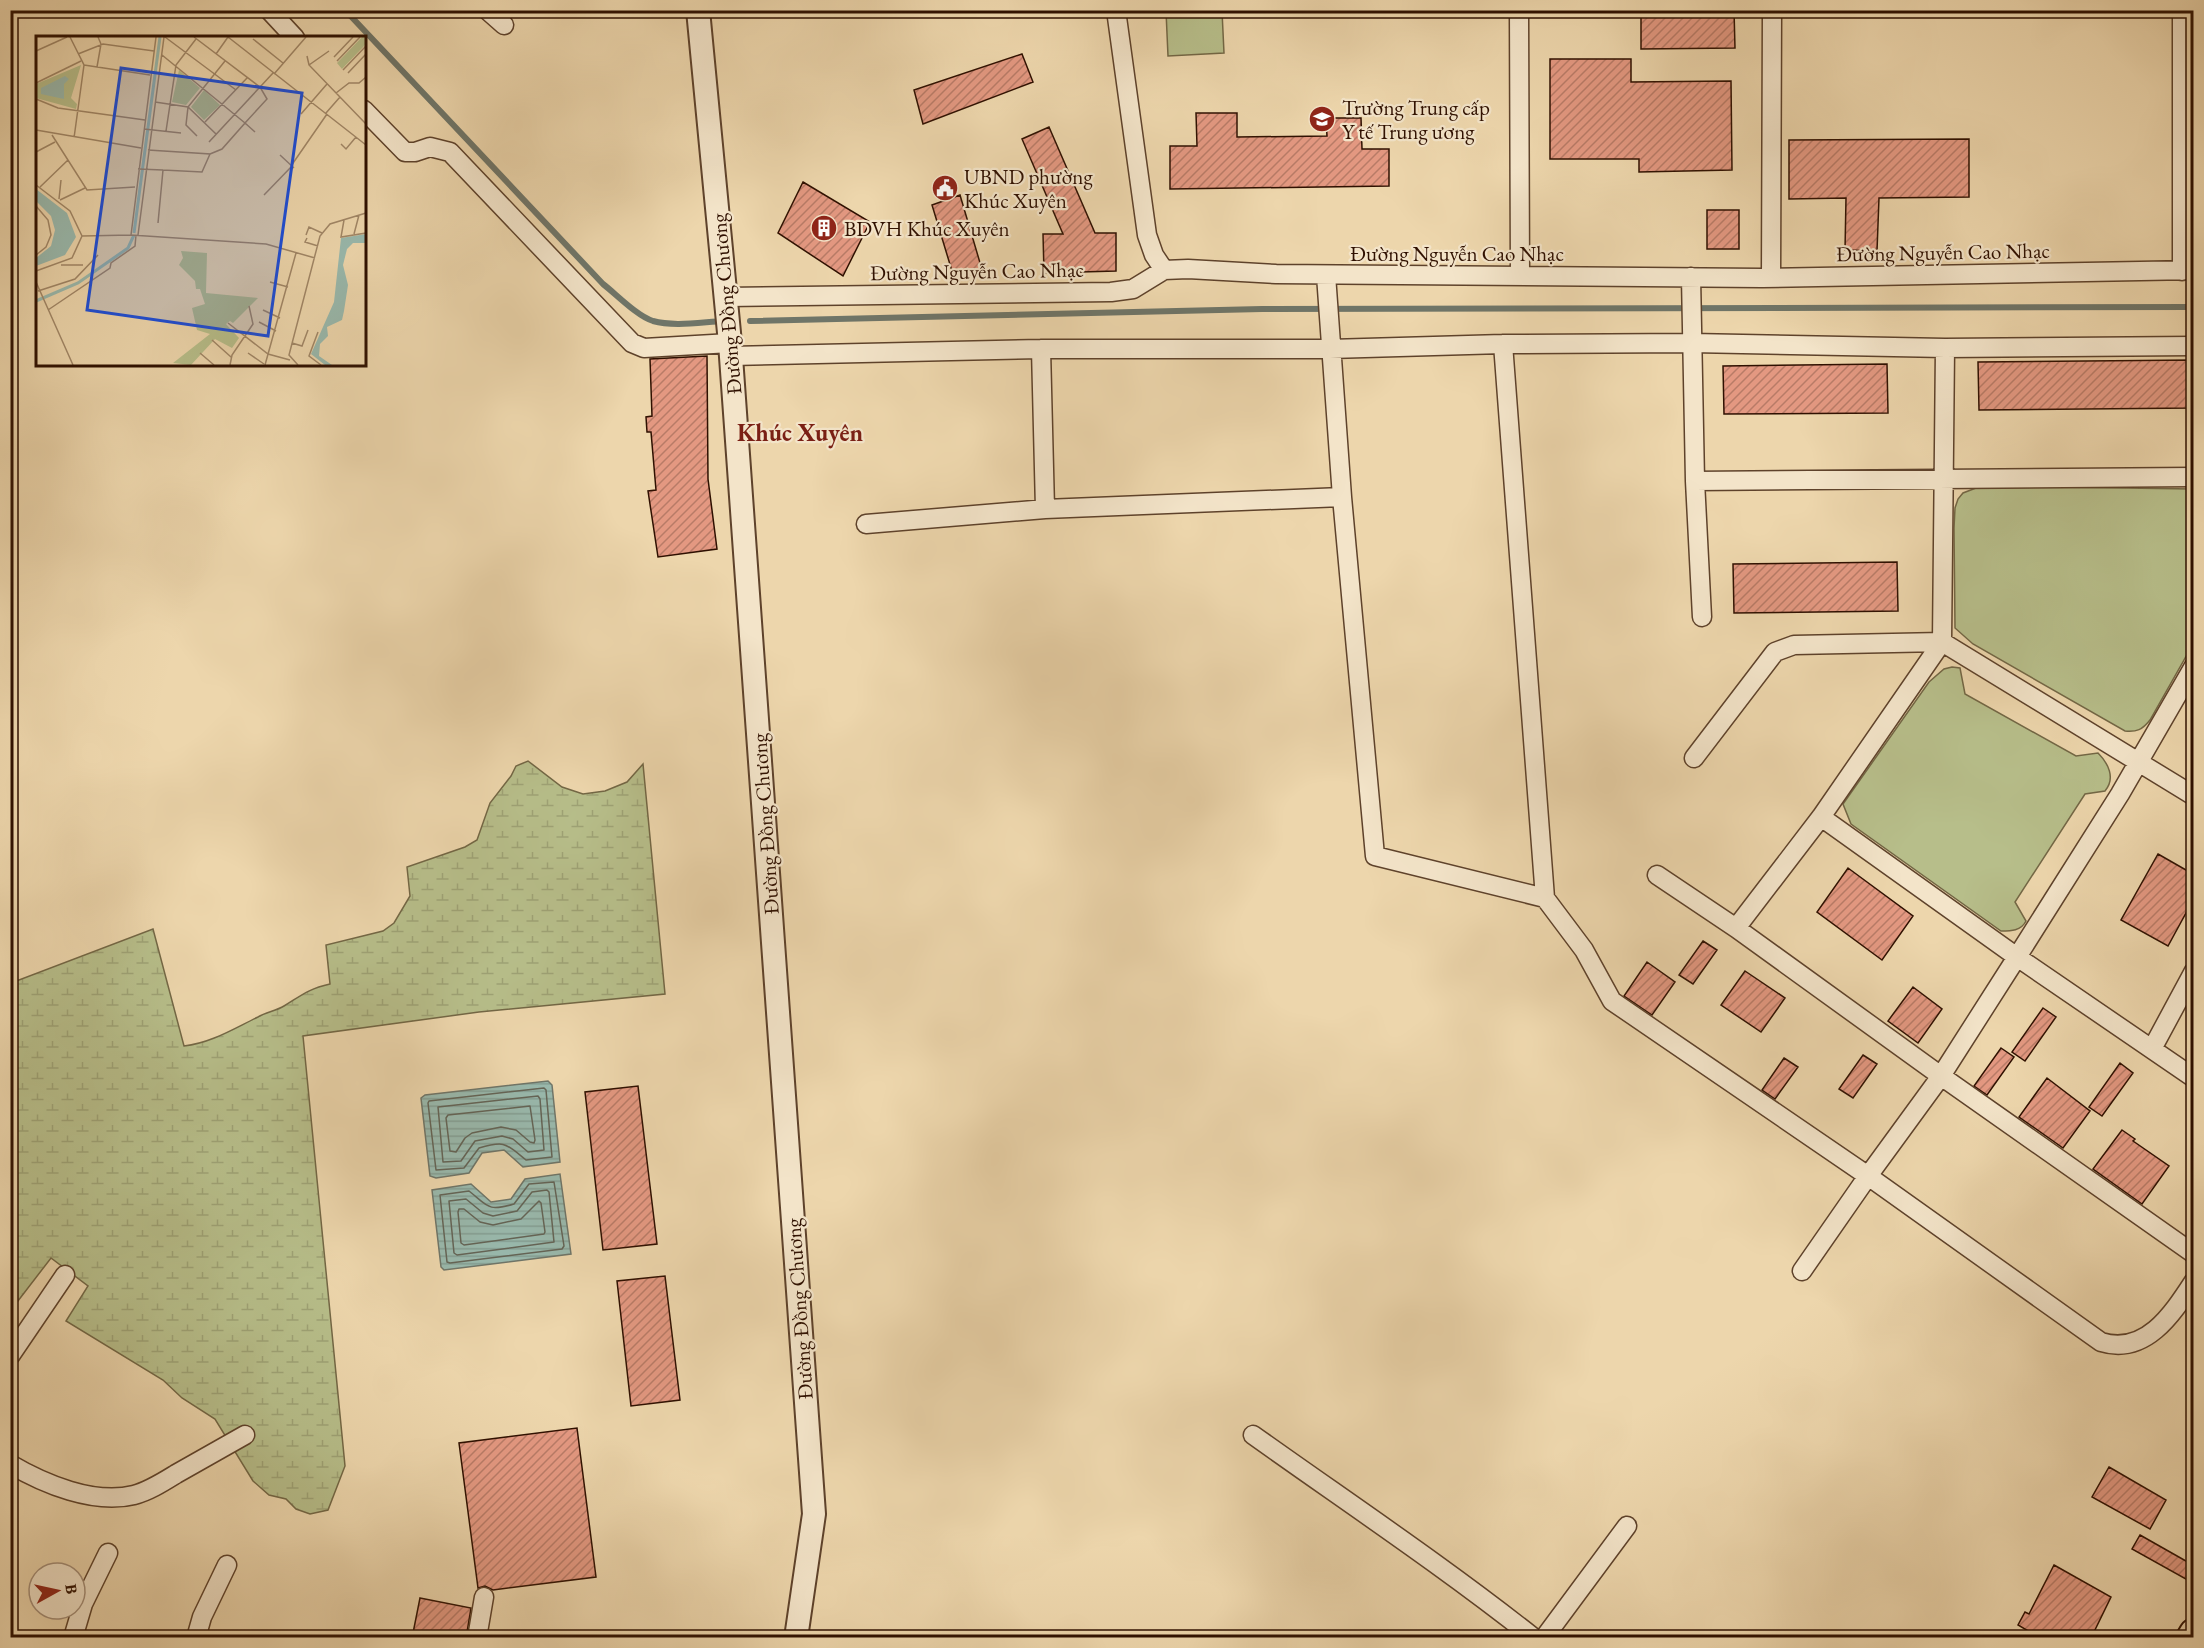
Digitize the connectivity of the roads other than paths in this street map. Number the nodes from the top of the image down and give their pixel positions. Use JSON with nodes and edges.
{"nodes":[{"id":1,"x":269,"y":10,"type":"edge"},
{"id":2,"x":487,"y":10,"type":"edge"},
{"id":3,"x":698,"y":10,"type":"edge"},
{"id":4,"x":1116,"y":10,"type":"edge"},
{"id":5,"x":1519,"y":10,"type":"edge"},
{"id":6,"x":1772,"y":10,"type":"edge"},
{"id":7,"x":2182,"y":10,"type":"edge"},
{"id":8,"x":504,"y":25,"type":"dead end"},
{"id":9,"x":293,"y":36,"type":"edge"},
{"id":10,"x":366,"y":112,"type":"edge"},
{"id":11,"x":1164,"y":270,"type":"junction"},
{"id":12,"x":2188,"y":270,"type":"edge"},
{"id":13,"x":1520,"y":276,"type":"junction"},
{"id":14,"x":1771,"y":278,"type":"junction"},
{"id":15,"x":1326,"y":282,"type":"junction"},
{"id":16,"x":1691,"y":285,"type":"junction"},
{"id":17,"x":729,"y":329,"type":"junction"},
{"id":18,"x":1692,"y":339,"type":"junction"},
{"id":19,"x":1330,"y":340,"type":"junction"},
{"id":20,"x":1503,"y":344,"type":"junction"},
{"id":21,"x":2193,"y":346,"type":"edge"},
{"id":22,"x":1945,"y":348,"type":"junction"},
{"id":23,"x":1041,"y":349,"type":"junction"},
{"id":24,"x":2193,"y":477,"type":"edge"},
{"id":25,"x":1944,"y":478,"type":"junction"},
{"id":26,"x":1695,"y":481,"type":"junction"},
{"id":27,"x":1342,"y":497,"type":"junction"},
{"id":28,"x":1045,"y":509,"type":"junction"},
{"id":29,"x":866,"y":524,"type":"dead end"},
{"id":30,"x":1702,"y":617,"type":"dead end"},
{"id":31,"x":1942,"y":642,"type":"junction"},
{"id":32,"x":2193,"y":666,"type":"edge"},
{"id":33,"x":1694,"y":758,"type":"dead end"},
{"id":34,"x":2138,"y":762,"type":"junction"},
{"id":35,"x":2193,"y":796,"type":"edge"},
{"id":36,"x":1821,"y":817,"type":"junction"},
{"id":37,"x":1657,"y":875,"type":"dead end"},
{"id":38,"x":1545,"y":898,"type":"junction"},
{"id":39,"x":1736,"y":928,"type":"junction"},
{"id":40,"x":2017,"y":957,"type":"junction"},
{"id":41,"x":2193,"y":971,"type":"edge"},
{"id":42,"x":2152,"y":1049,"type":"junction"},
{"id":43,"x":1941,"y":1076,"type":"junction"},
{"id":44,"x":2193,"y":1078,"type":"edge"},
{"id":45,"x":1868,"y":1176,"type":"junction"},
{"id":46,"x":2193,"y":1254,"type":"edge"},
{"id":47,"x":1802,"y":1270,"type":"dead end"},
{"id":48,"x":65,"y":1275,"type":"dead end"},
{"id":49,"x":2193,"y":1281,"type":"edge"},
{"id":50,"x":10,"y":1356,"type":"edge"},
{"id":51,"x":245,"y":1435,"type":"dead end"},
{"id":52,"x":1253,"y":1435,"type":"dead end"},
{"id":53,"x":10,"y":1464,"type":"edge"},
{"id":54,"x":1627,"y":1526,"type":"dead end"},
{"id":55,"x":108,"y":1552,"type":"dead end"},
{"id":56,"x":227,"y":1564,"type":"dead end"},
{"id":57,"x":484,"y":1597,"type":"dead end"},
{"id":58,"x":2193,"y":1633,"type":"edge"},
{"id":59,"x":1545,"y":1637,"type":"edge"},
{"id":60,"x":73,"y":1638,"type":"edge"},
{"id":61,"x":196,"y":1638,"type":"edge"},
{"id":62,"x":477,"y":1638,"type":"edge"},
{"id":63,"x":796,"y":1638,"type":"edge"},
{"id":64,"x":2191,"y":1638,"type":"edge"}],
"edges":[{"from":1,"to":9,"type":"street"},
{"from":2,"to":8,"type":"street"},
{"from":3,"to":17,"type":"street","name":"Đường Đồng Chương"},
{"from":4,"to":11,"type":"street"},
{"from":5,"to":13,"type":"street"},
{"from":6,"to":14,"type":"street"},
{"from":7,"to":12,"type":"street"},
{"from":10,"to":17,"type":"street"},
{"from":11,"to":15,"type":"street","name":"Đường Nguyễn Cao Nhạc"},
{"from":11,"to":17,"type":"street","name":"Đường Nguyễn Cao Nhạc"},
{"from":12,"to":14,"type":"street","name":"Đường Nguyễn Cao Nhạc"},
{"from":13,"to":15,"type":"street","name":"Đường Nguyễn Cao Nhạc"},
{"from":13,"to":16,"type":"street","name":"Đường Nguyễn Cao Nhạc"},
{"from":14,"to":16,"type":"street","name":"Đường Nguyễn Cao Nhạc"},
{"from":15,"to":19,"type":"street"},
{"from":16,"to":18,"type":"street"},
{"from":17,"to":23,"type":"street"},
{"from":17,"to":63,"type":"street","name":"Đường Đồng Chương"},
{"from":18,"to":20,"type":"street"},
{"from":18,"to":22,"type":"street"},
{"from":18,"to":26,"type":"street"},
{"from":19,"to":20,"type":"street"},
{"from":19,"to":23,"type":"street"},
{"from":19,"to":27,"type":"street"},
{"from":20,"to":38,"type":"street"},
{"from":21,"to":22,"type":"street"},
{"from":22,"to":25,"type":"street"},
{"from":23,"to":28,"type":"street"},
{"from":24,"to":25,"type":"street"},
{"from":25,"to":26,"type":"street"},
{"from":25,"to":31,"type":"street"},
{"from":26,"to":30,"type":"street"},
{"from":27,"to":28,"type":"street"},
{"from":27,"to":38,"type":"street"},
{"from":28,"to":29,"type":"street"},
{"from":31,"to":33,"type":"street"},
{"from":31,"to":34,"type":"street"},
{"from":31,"to":36,"type":"street"},
{"from":32,"to":34,"type":"street"},
{"from":34,"to":35,"type":"street"},
{"from":34,"to":40,"type":"street"},
{"from":36,"to":39,"type":"street"},
{"from":36,"to":40,"type":"street"},
{"from":37,"to":39,"type":"street"},
{"from":38,"to":45,"type":"street"},
{"from":39,"to":43,"type":"street"},
{"from":40,"to":42,"type":"street"},
{"from":40,"to":43,"type":"street"},
{"from":41,"to":42,"type":"street"},
{"from":42,"to":44,"type":"street"},
{"from":43,"to":45,"type":"street"},
{"from":43,"to":46,"type":"street"},
{"from":45,"to":47,"type":"street"},
{"from":45,"to":49,"type":"street"},
{"from":48,"to":50,"type":"street"},
{"from":51,"to":53,"type":"street"},
{"from":52,"to":59,"type":"street"},
{"from":54,"to":59,"type":"street"},
{"from":55,"to":60,"type":"street"},
{"from":56,"to":61,"type":"street"},
{"from":57,"to":62,"type":"street"},
{"from":58,"to":64,"type":"main road"}]}
